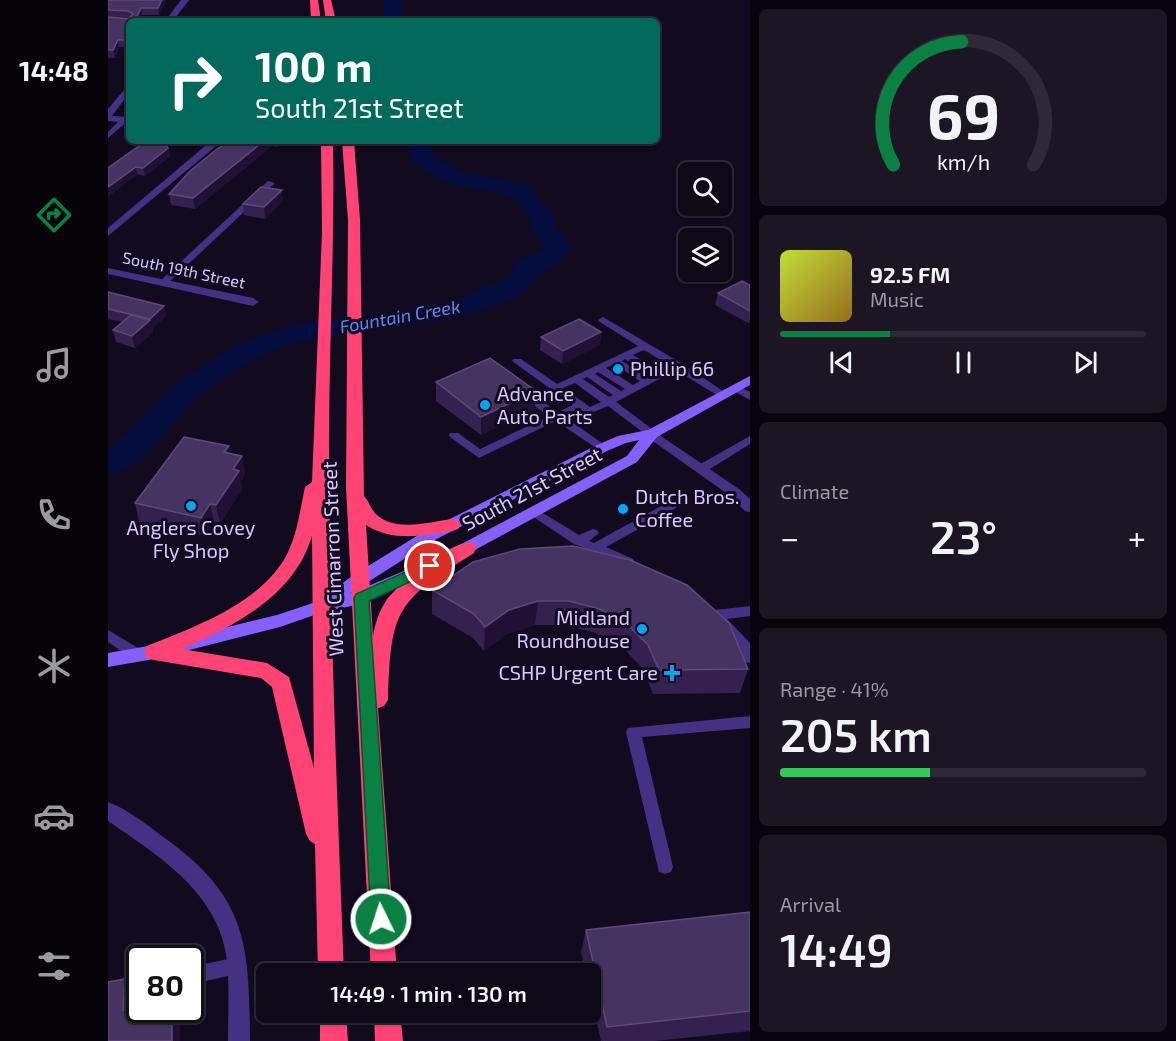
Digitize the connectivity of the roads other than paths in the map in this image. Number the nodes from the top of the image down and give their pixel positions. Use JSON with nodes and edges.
{"nodes":[{"id":1,"x":185,"y":0,"type":"edge"},
{"id":2,"x":314,"y":0,"type":"edge"},
{"id":3,"x":327,"y":0,"type":"edge"},
{"id":4,"x":171,"y":18,"type":"edge"},
{"id":5,"x":316,"y":18,"type":"edge"},
{"id":6,"x":330,"y":18,"type":"edge"},
{"id":7,"x":126,"y":91,"type":"edge"},
{"id":8,"x":108,"y":116,"type":"edge"},
{"id":9,"x":126,"y":120,"type":"edge"},
{"id":10,"x":126,"y":122,"type":"edge"},
{"id":11,"x":108,"y":136,"type":"edge"},
{"id":12,"x":213,"y":144,"type":"edge"},
{"id":13,"x":327,"y":144,"type":"edge"},
{"id":14,"x":348,"y":144,"type":"edge"},
{"id":15,"x":272,"y":183,"type":"dead end"},
{"id":16,"x":108,"y":232,"type":"edge"},
{"id":17,"x":108,"y":271,"type":"edge"},
{"id":18,"x":163,"y":283,"type":"junction"},
{"id":19,"x":253,"y":302,"type":"dead end"},
{"id":20,"x":603,"y":320,"type":"dead end"},
{"id":21,"x":645,"y":345,"type":"junction"},
{"id":22,"x":626,"y":355,"type":"junction"},
{"id":23,"x":614,"y":360,"type":"junction"},
{"id":24,"x":517,"y":361,"type":"dead end"},
{"id":25,"x":677,"y":365,"type":"junction"},
{"id":26,"x":599,"y":368,"type":"junction"},
{"id":27,"x":587,"y":373,"type":"junction"},
{"id":28,"x":658,"y":375,"type":"junction"},
{"id":29,"x":576,"y":379,"type":"junction"},
{"id":30,"x":750,"y":380,"type":"edge"},
{"id":31,"x":648,"y":381,"type":"junction"},
{"id":32,"x":510,"y":383,"type":"edge"},
{"id":33,"x":556,"y":388,"type":"junction"},
{"id":34,"x":633,"y":389,"type":"junction"},
{"id":35,"x":730,"y":391,"type":"junction"},
{"id":36,"x":621,"y":396,"type":"junction"},
{"id":37,"x":750,"y":397,"type":"edge"},
{"id":38,"x":609,"y":402,"type":"junction"},
{"id":39,"x":581,"y":405,"type":"junction"},
{"id":40,"x":557,"y":416,"type":"junction"},
{"id":41,"x":652,"y":434,"type":"junction"},
{"id":42,"x":454,"y":435,"type":"dead end"},
{"id":43,"x":750,"y":440,"type":"edge"},
{"id":44,"x":602,"y":448,"type":"junction"},
{"id":45,"x":321,"y":456,"type":"junction"},
{"id":46,"x":702,"y":469,"type":"junction"},
{"id":47,"x":356,"y":486,"type":"junction"},
{"id":48,"x":660,"y":496,"type":"dead end"},
{"id":49,"x":750,"y":507,"type":"edge"},
{"id":50,"x":532,"y":512,"type":"junction"},
{"id":51,"x":452,"y":525,"type":"junction"},
{"id":52,"x":593,"y":533,"type":"dead end"},
{"id":53,"x":578,"y":541,"type":"junction"},
{"id":54,"x":466,"y":548,"type":"junction"},
{"id":55,"x":595,"y":548,"type":"junction"},
{"id":56,"x":645,"y":568,"type":"edge"},
{"id":57,"x":361,"y":587,"type":"junction"},
{"id":58,"x":703,"y":602,"type":"edge"},
{"id":59,"x":321,"y":606,"type":"junction"},
{"id":60,"x":750,"y":611,"type":"edge"},
{"id":61,"x":715,"y":615,"type":"junction"},
{"id":62,"x":108,"y":635,"type":"edge"},
{"id":63,"x":146,"y":653,"type":"junction"},
{"id":64,"x":750,"y":658,"type":"edge"},
{"id":65,"x":108,"y":660,"type":"edge"},
{"id":66,"x":750,"y":722,"type":"edge"},
{"id":67,"x":372,"y":792,"type":"junction"},
{"id":68,"x":108,"y":810,"type":"edge"},
{"id":69,"x":665,"y":867,"type":"dead end"},
{"id":70,"x":327,"y":870,"type":"junction"},
{"id":71,"x":331,"y":963,"type":"edge"},
{"id":72,"x":383,"y":963,"type":"edge"},
{"id":73,"x":238,"y":966,"type":"junction"},
{"id":74,"x":204,"y":973,"type":"edge"},
{"id":75,"x":126,"y":988,"type":"edge"},
{"id":76,"x":108,"y":991,"type":"edge"},
{"id":77,"x":333,"y":1023,"type":"edge"},
{"id":78,"x":388,"y":1023,"type":"edge"},
{"id":79,"x":238,"y":1041,"type":"edge"},
{"id":80,"x":334,"y":1041,"type":"edge"},
{"id":81,"x":389,"y":1041,"type":"edge"}],
"edges":[{"from":1,"to":4,"type":"street"},
{"from":2,"to":5,"type":"highway"},
{"from":3,"to":6,"type":"highway"},
{"from":7,"to":8,"type":"street"},
{"from":8,"to":9,"type":"street"},
{"from":10,"to":11,"type":"lane"},
{"from":12,"to":16,"type":"street"},
{"from":13,"to":45,"type":"highway","name":"West Cimarron Street"},
{"from":14,"to":47,"type":"highway","name":"West Cimarron Street"},
{"from":15,"to":18,"type":"lane"},
{"from":17,"to":18,"type":"street","name":"South 19th Street"},
{"from":18,"to":19,"type":"street","name":"South 19th Street"},
{"from":20,"to":21,"type":"lane"},
{"from":21,"to":22,"type":"lane"},
{"from":21,"to":25,"type":"lane"},
{"from":22,"to":23,"type":"lane"},
{"from":22,"to":28,"type":"lane"},
{"from":23,"to":26,"type":"lane"},
{"from":23,"to":31,"type":"lane"},
{"from":24,"to":33,"type":"lane"},
{"from":25,"to":28,"type":"lane"},
{"from":25,"to":35,"type":"lane"},
{"from":26,"to":27,"type":"lane"},
{"from":26,"to":34,"type":"lane"},
{"from":27,"to":29,"type":"lane"},
{"from":27,"to":36,"type":"lane"},
{"from":28,"to":31,"type":"lane"},
{"from":29,"to":33,"type":"lane"},
{"from":29,"to":38,"type":"lane"},
{"from":30,"to":35,"type":"main road","name":"South 21st Street"},
{"from":31,"to":34,"type":"lane"},
{"from":32,"to":40,"type":"lane"},
{"from":33,"to":39,"type":"lane"},
{"from":34,"to":36,"type":"lane"},
{"from":35,"to":37,"type":"lane"},
{"from":35,"to":41,"type":"main road","name":"South 21st Street"},
{"from":36,"to":38,"type":"lane"},
{"from":38,"to":39,"type":"lane"},
{"from":38,"to":41,"type":"lane"},
{"from":39,"to":40,"type":"lane"},
{"from":40,"to":42,"type":"lane"},
{"from":40,"to":44,"type":"lane"},
{"from":41,"to":44,"type":"main road","name":"South 21st Street"},
{"from":41,"to":46,"type":"street"},
{"from":41,"to":50,"type":"main road","name":"South 21st Street"},
{"from":43,"to":46,"type":"lane"},
{"from":44,"to":51,"type":"main road","name":"South 21st Street"},
{"from":45,"to":59,"type":"highway","name":"West Cimarron Street"},
{"from":45,"to":63,"type":"highway"},
{"from":46,"to":49,"type":"street"},
{"from":47,"to":51,"type":"highway"},
{"from":47,"to":57,"type":"highway","name":"West Cimarron Street"},
{"from":48,"to":55,"type":"lane"},
{"from":50,"to":53,"type":"lane"},
{"from":50,"to":54,"type":"main road","name":"South 21st Street"},
{"from":51,"to":57,"type":"main road","name":"South 21st Street"},
{"from":52,"to":53,"type":"lane"},
{"from":53,"to":55,"type":"lane"},
{"from":54,"to":57,"type":"main road","name":"South 21st Street"},
{"from":54,"to":67,"type":"highway"},
{"from":55,"to":56,"type":"lane"},
{"from":57,"to":59,"type":"main road","name":"South 21st Street"},
{"from":57,"to":67,"type":"highway","name":"West Cimarron Street"},
{"from":58,"to":61,"type":"lane"},
{"from":59,"to":63,"type":"main road","name":"South 21st Street"},
{"from":59,"to":70,"type":"highway","name":"West Cimarron Street"},
{"from":60,"to":61,"type":"lane"},
{"from":61,"to":64,"type":"lane"},
{"from":62,"to":63,"type":"lane"},
{"from":63,"to":65,"type":"main road","name":"South 21st Street"},
{"from":63,"to":70,"type":"highway"},
{"from":66,"to":69,"type":"lane"},
{"from":67,"to":72,"type":"highway","name":"West Cimarron Street"},
{"from":68,"to":73,"type":"street"},
{"from":70,"to":71,"type":"highway","name":"West Cimarron Street"},
{"from":73,"to":74,"type":"lane"},
{"from":73,"to":79,"type":"street"},
{"from":75,"to":76,"type":"lane"},
{"from":77,"to":80,"type":"highway"},
{"from":78,"to":81,"type":"highway"}]}
